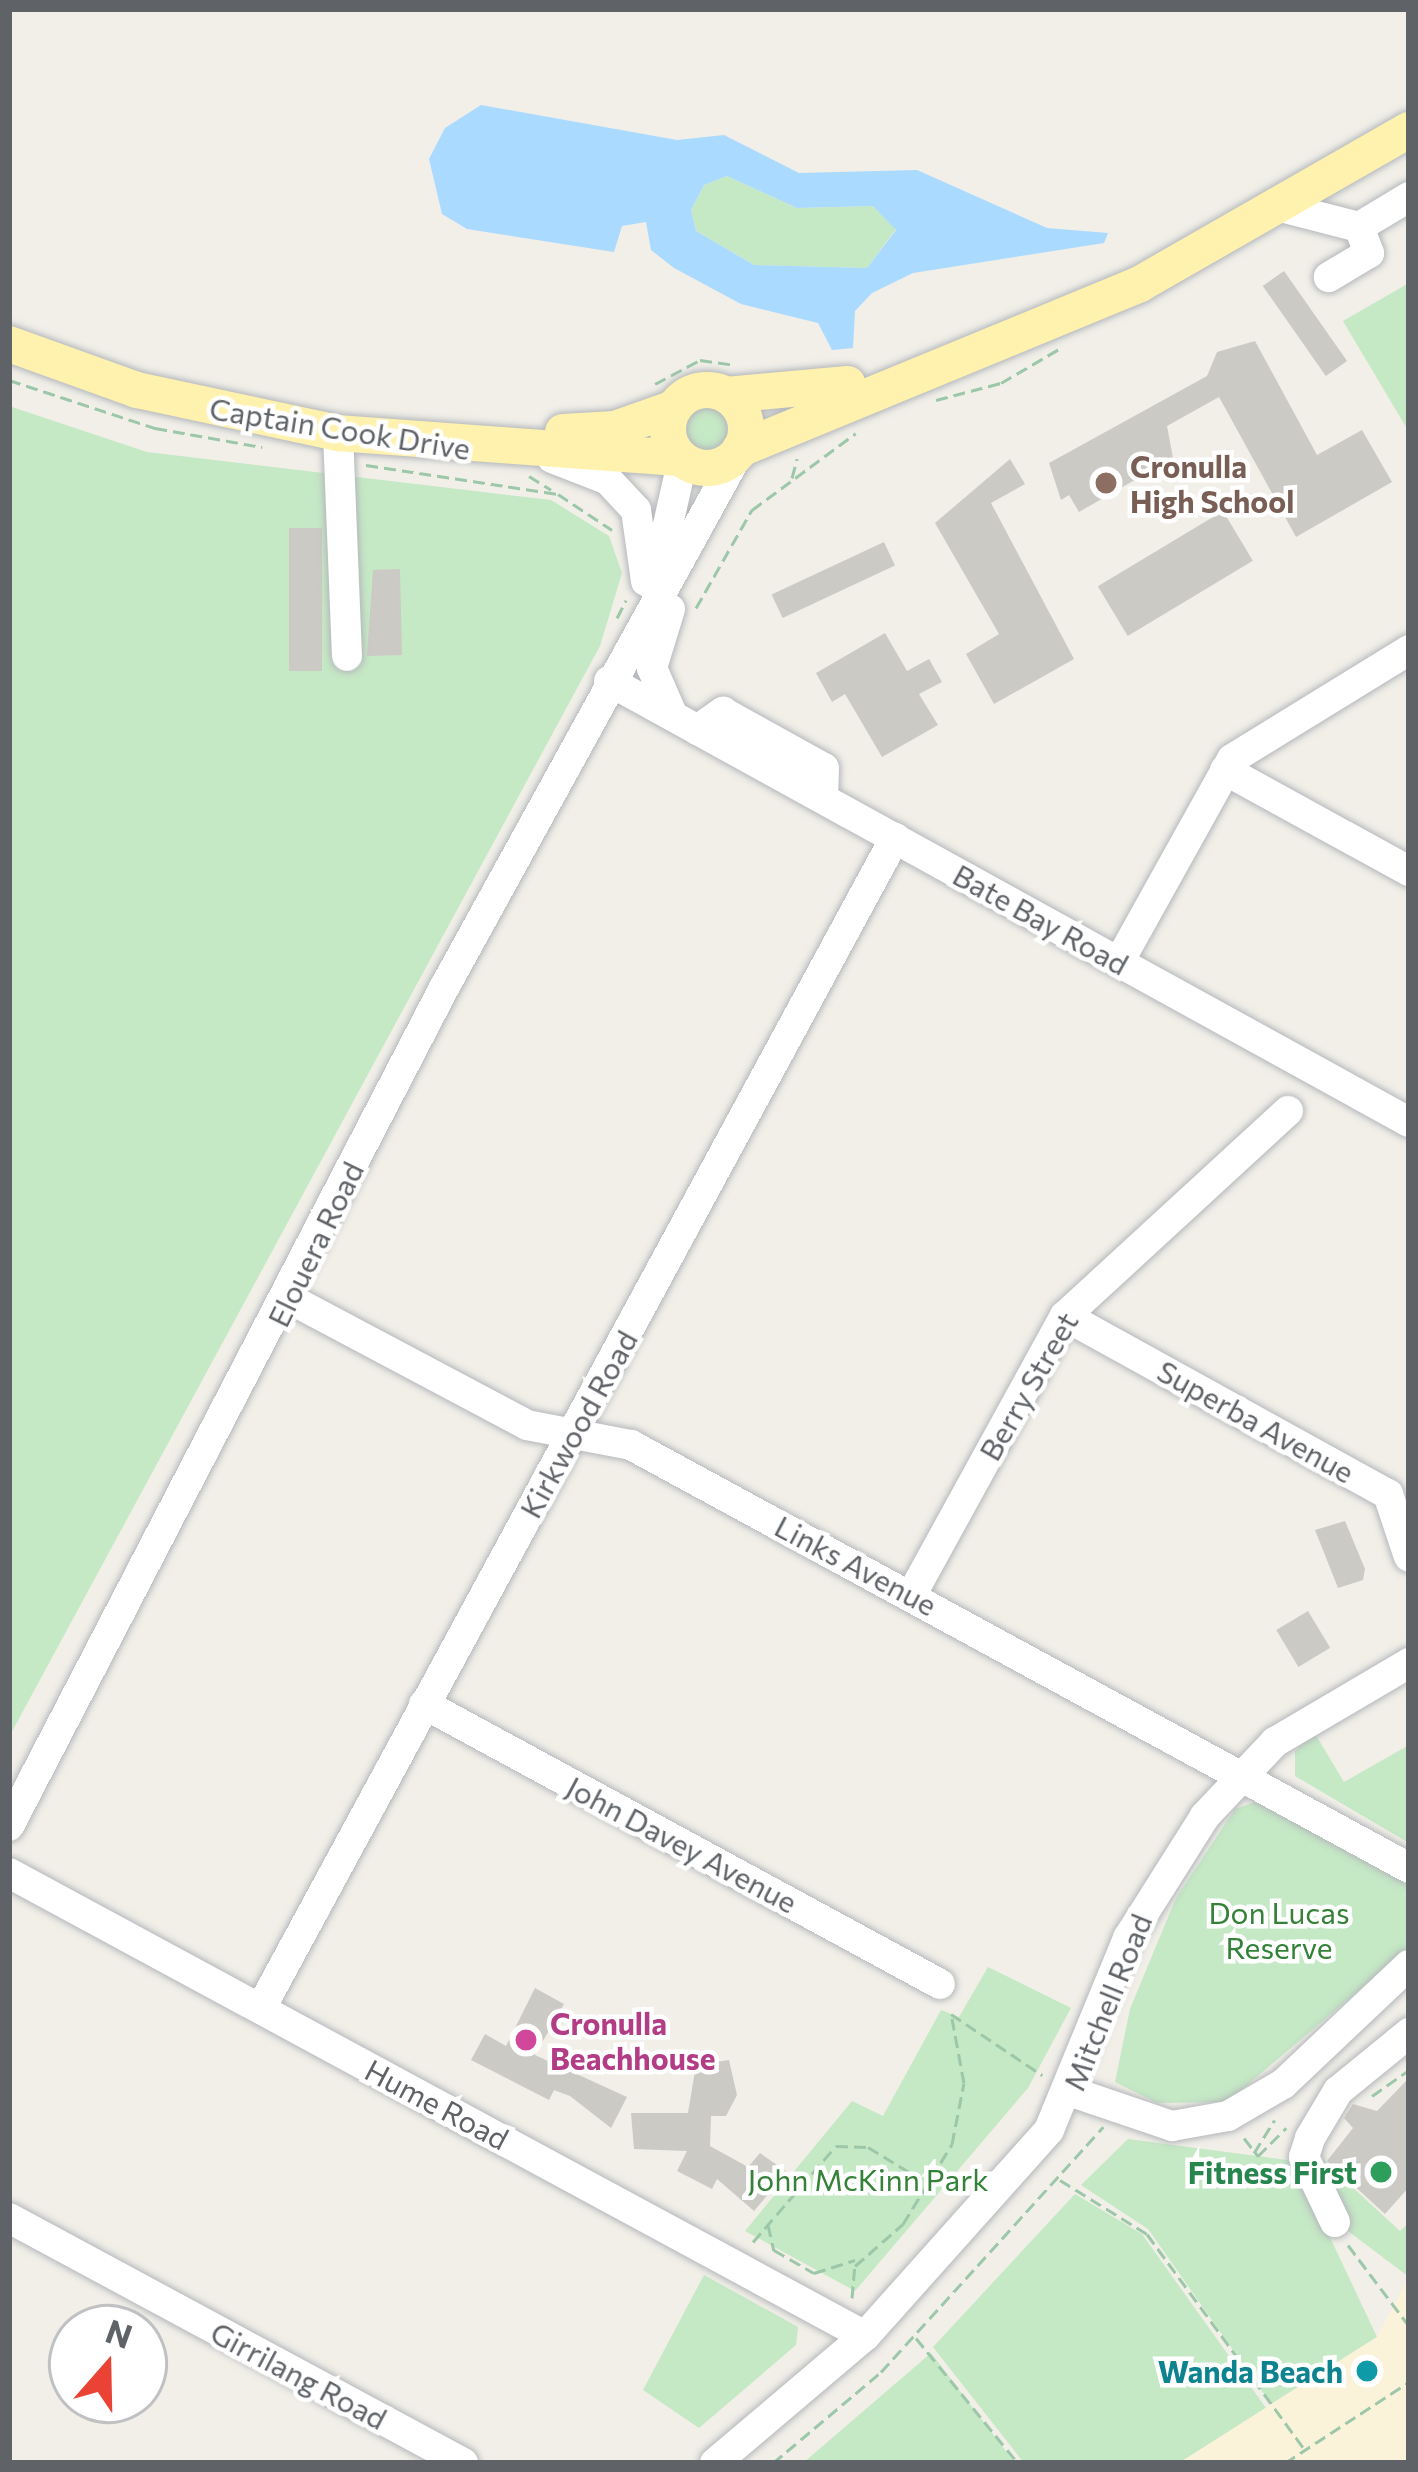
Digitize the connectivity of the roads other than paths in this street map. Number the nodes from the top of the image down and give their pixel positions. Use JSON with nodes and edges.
{"nodes":[{"id":1,"x":1409,"y":130,"type":"edge"},
{"id":2,"x":1409,"y":197,"type":"edge"},
{"id":3,"x":1276,"y":206,"type":"junction"},
{"id":4,"x":1359,"y":227,"type":"junction"},
{"id":5,"x":1329,"y":278,"type":"dead end"},
{"id":6,"x":9,"y":322,"type":"edge"},
{"id":7,"x":9,"y":344,"type":"edge"},
{"id":8,"x":957,"y":365,"type":"junction"},
{"id":9,"x":726,"y":395,"type":"junction"},
{"id":10,"x":674,"y":407,"type":"junction"},
{"id":11,"x":338,"y":433,"type":"junction"},
{"id":12,"x":740,"y":451,"type":"junction"},
{"id":13,"x":540,"y":455,"type":"junction"},
{"id":14,"x":682,"y":458,"type":"junction"},
{"id":15,"x":703,"y":525,"type":"junction"},
{"id":16,"x":635,"y":592,"type":"junction"},
{"id":17,"x":1409,"y":650,"type":"edge"},
{"id":18,"x":347,"y":656,"type":"dead end"},
{"id":19,"x":612,"y":659,"type":"junction"},
{"id":20,"x":685,"y":723,"type":"junction"},
{"id":21,"x":1225,"y":770,"type":"junction"},
{"id":22,"x":895,"y":838,"type":"junction"},
{"id":23,"x":1409,"y":871,"type":"edge"},
{"id":24,"x":1119,"y":962,"type":"junction"},
{"id":25,"x":1288,"y":1111,"type":"dead end"},
{"id":26,"x":1409,"y":1122,"type":"edge"},
{"id":27,"x":290,"y":1299,"type":"junction"},
{"id":28,"x":1065,"y":1316,"type":"junction"},
{"id":29,"x":573,"y":1433,"type":"junction"},
{"id":30,"x":1409,"y":1557,"type":"edge"},
{"id":31,"x":911,"y":1594,"type":"junction"},
{"id":32,"x":1409,"y":1663,"type":"edge"},
{"id":33,"x":424,"y":1704,"type":"junction"},
{"id":34,"x":1240,"y":1775,"type":"junction"},
{"id":35,"x":9,"y":1826,"type":"edge"},
{"id":36,"x":1409,"y":1868,"type":"edge"},
{"id":37,"x":9,"y":1873,"type":"edge"},
{"id":38,"x":1409,"y":1965,"type":"edge"},
{"id":39,"x":946,"y":1999,"type":"road end"},
{"id":40,"x":261,"y":2008,"type":"junction"},
{"id":41,"x":1409,"y":2033,"type":"edge"},
{"id":42,"x":1072,"y":2092,"type":"junction"},
{"id":43,"x":9,"y":2218,"type":"edge"},
{"id":44,"x":1335,"y":2222,"type":"road end"},
{"id":45,"x":865,"y":2336,"type":"junction"},
{"id":46,"x":463,"y":2463,"type":"edge"},
{"id":47,"x":715,"y":2463,"type":"edge"}],
"edges":[{"from":1,"to":3,"type":"main road"},
{"from":2,"to":4,"type":"street"},
{"from":3,"to":4,"type":"street"},
{"from":3,"to":8,"type":"main road"},
{"from":4,"to":5,"type":"street"},
{"from":6,"to":10,"type":"main road","name":"Captain Cook Drive"},
{"from":7,"to":11,"type":"main road","name":"Captain Cook Drive"},
{"from":8,"to":9,"type":"main road"},
{"from":8,"to":12,"type":"main road"},
{"from":9,"to":10,"type":"main road"},
{"from":9,"to":12,"type":"main road"},
{"from":10,"to":14,"type":"main road"},
{"from":11,"to":13,"type":"main road","name":"Captain Cook Drive"},
{"from":11,"to":18,"type":"street"},
{"from":12,"to":14,"type":"main road"},
{"from":12,"to":15,"type":"street","name":"Elouera Road"},
{"from":13,"to":14,"type":"main road","name":"Captain Cook Drive"},
{"from":13,"to":16,"type":"street"},
{"from":14,"to":16,"type":"street","name":"Elouera Road"},
{"from":15,"to":19,"type":"street","name":"Elouera Road"},
{"from":15,"to":20,"type":"street"},
{"from":16,"to":19,"type":"street","name":"Elouera Road"},
{"from":17,"to":21,"type":"street"},
{"from":19,"to":20,"type":"street","name":"Bate Bay Road"},
{"from":19,"to":27,"type":"street","name":"Elouera Road"},
{"from":20,"to":22,"type":"street","name":"Bate Bay Road"},
{"from":21,"to":23,"type":"street"},
{"from":21,"to":24,"type":"street"},
{"from":22,"to":24,"type":"street","name":"Bate Bay Road"},
{"from":22,"to":29,"type":"street","name":"Kirkwood Road"},
{"from":24,"to":26,"type":"street","name":"Bate Bay Road"},
{"from":25,"to":28,"type":"street","name":"Berry Street"},
{"from":27,"to":29,"type":"street","name":"Links Avenue"},
{"from":27,"to":35,"type":"street","name":"Elouera Road"},
{"from":28,"to":30,"type":"street","name":"Superba Avenue"},
{"from":28,"to":31,"type":"street","name":"Berry Street"},
{"from":29,"to":31,"type":"street","name":"Links Avenue"},
{"from":29,"to":33,"type":"street","name":"Kirkwood Road"},
{"from":31,"to":34,"type":"street","name":"Links Avenue"},
{"from":32,"to":34,"type":"street","name":"Mitchell Road"},
{"from":33,"to":39,"type":"street","name":"John Davey Avenue"},
{"from":33,"to":40,"type":"street","name":"Kirkwood Road"},
{"from":34,"to":36,"type":"street","name":"Links Avenue"},
{"from":34,"to":42,"type":"street","name":"Mitchell Road"},
{"from":37,"to":40,"type":"street","name":"Hume Road"},
{"from":38,"to":42,"type":"street"},
{"from":40,"to":45,"type":"street","name":"Hume Road"},
{"from":41,"to":44,"type":"street"},
{"from":42,"to":45,"type":"street","name":"Mitchell Road"},
{"from":43,"to":46,"type":"street","name":"Girrilang Road"},
{"from":45,"to":47,"type":"street","name":"Mitchell Road"}]}
